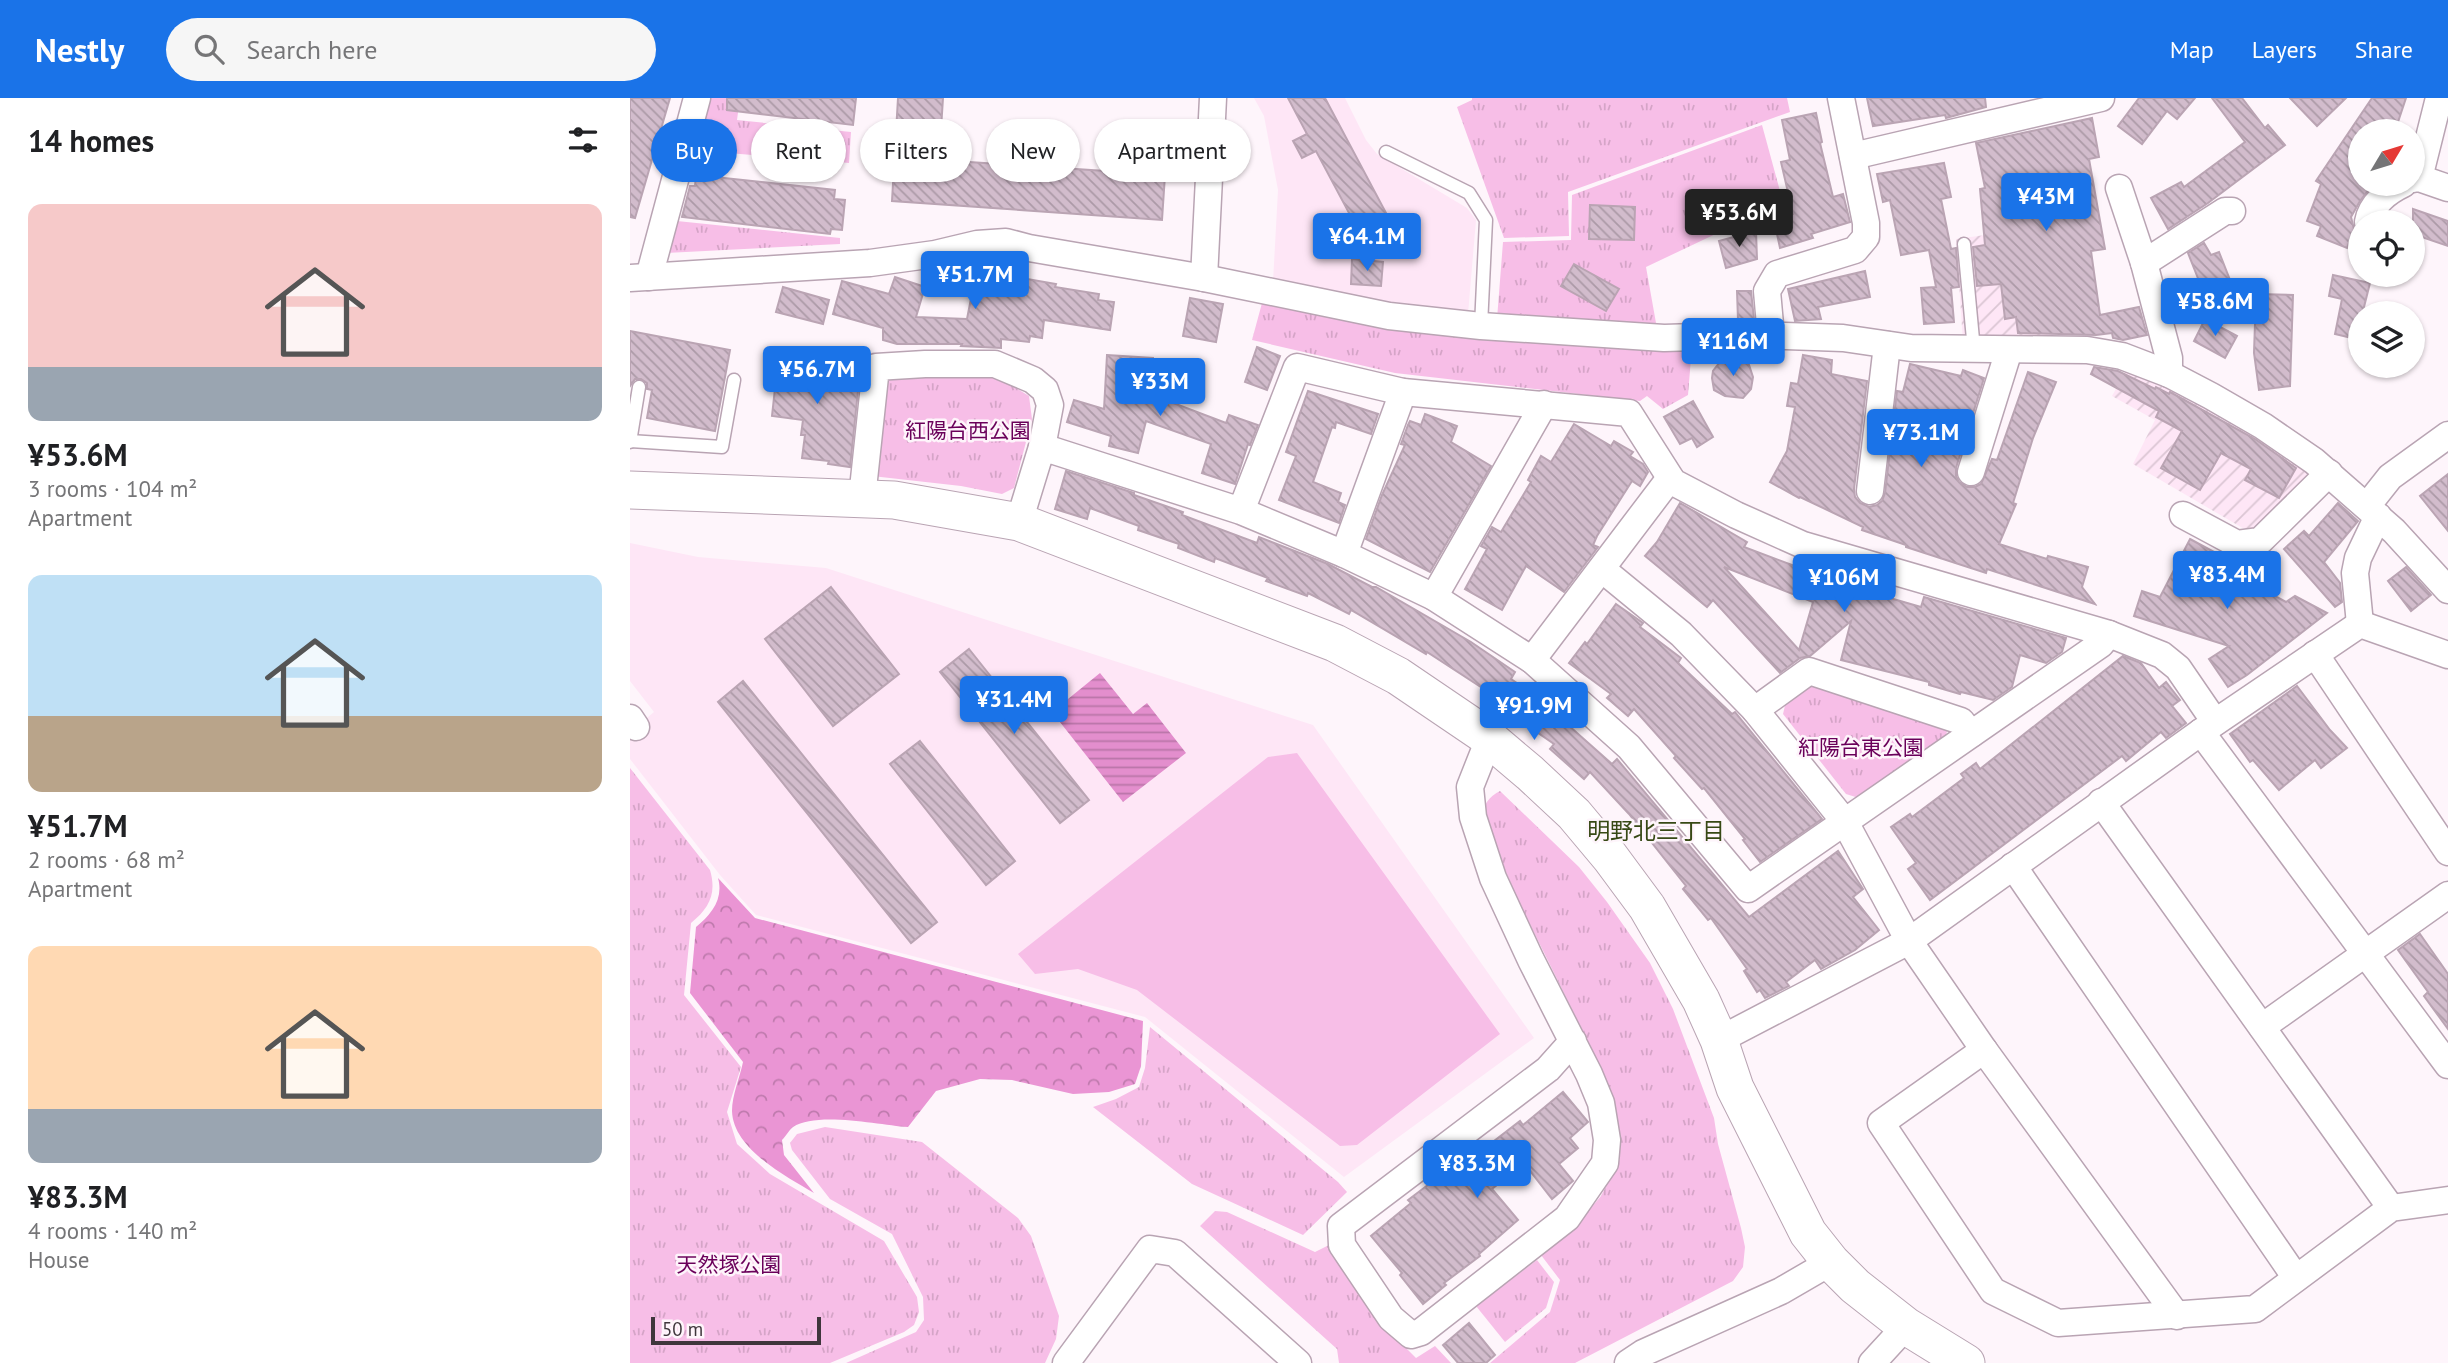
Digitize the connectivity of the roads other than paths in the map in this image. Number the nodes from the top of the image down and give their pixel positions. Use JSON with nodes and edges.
{"nodes":[{"id":1,"x":697,"y":98,"type":"edge"},
{"id":2,"x":1213,"y":98,"type":"edge"},
{"id":3,"x":1841,"y":98,"type":"edge"},
{"id":4,"x":2101,"y":98,"type":"edge"},
{"id":5,"x":2439,"y":98,"type":"edge"},
{"id":6,"x":2426,"y":137,"type":"edge"},
{"id":7,"x":1385,"y":152,"type":"dead end"},
{"id":8,"x":1853,"y":156,"type":"junction"},
{"id":9,"x":2426,"y":183,"type":"edge"},
{"id":10,"x":2119,"y":188,"type":"dead end"},
{"id":11,"x":2448,"y":188,"type":"edge"},
{"id":12,"x":2232,"y":211,"type":"dead end"},
{"id":13,"x":1964,"y":244,"type":"dead end"},
{"id":14,"x":2144,"y":263,"type":"junction"},
{"id":15,"x":640,"y":277,"type":"edge"},
{"id":16,"x":1205,"y":278,"type":"junction"},
{"id":17,"x":1481,"y":326,"type":"junction"},
{"id":18,"x":1771,"y":336,"type":"junction"},
{"id":19,"x":1887,"y":345,"type":"junction"},
{"id":20,"x":1974,"y":350,"type":"junction"},
{"id":21,"x":2008,"y":350,"type":"junction"},
{"id":22,"x":2169,"y":374,"type":"junction"},
{"id":23,"x":734,"y":380,"type":"dead end"},
{"id":24,"x":639,"y":387,"type":"dead end"},
{"id":25,"x":1404,"y":392,"type":"junction"},
{"id":26,"x":1544,"y":404,"type":"junction"},
{"id":27,"x":2448,"y":436,"type":"edge"},
{"id":28,"x":630,"y":441,"type":"edge"},
{"id":29,"x":1042,"y":447,"type":"junction"},
{"id":30,"x":1971,"y":472,"type":"dead end"},
{"id":31,"x":2329,"y":473,"type":"junction"},
{"id":32,"x":1670,"y":478,"type":"junction"},
{"id":33,"x":630,"y":490,"type":"edge"},
{"id":34,"x":1870,"y":491,"type":"dead end"},
{"id":35,"x":862,"y":498,"type":"junction"},
{"id":36,"x":1241,"y":511,"type":"junction"},
{"id":37,"x":2372,"y":511,"type":"junction"},
{"id":38,"x":2183,"y":515,"type":"dead end"},
{"id":39,"x":1019,"y":522,"type":"junction"},
{"id":40,"x":1344,"y":554,"type":"junction"},
{"id":41,"x":1602,"y":569,"type":"junction"},
{"id":42,"x":2445,"y":579,"type":"edge"},
{"id":43,"x":1434,"y":597,"type":"junction"},
{"id":44,"x":2360,"y":624,"type":"junction"},
{"id":45,"x":2109,"y":634,"type":"junction"},
{"id":46,"x":2315,"y":654,"type":"junction"},
{"id":47,"x":2448,"y":655,"type":"edge"},
{"id":48,"x":1532,"y":660,"type":"junction"},
{"id":49,"x":1755,"y":710,"type":"junction"},
{"id":50,"x":2208,"y":727,"type":"junction"},
{"id":51,"x":1971,"y":734,"type":"junction"},
{"id":52,"x":1489,"y":739,"type":"junction"},
{"id":53,"x":2101,"y":802,"type":"junction"},
{"id":54,"x":1845,"y":822,"type":"junction"},
{"id":55,"x":2448,"y":852,"type":"edge"},
{"id":56,"x":2013,"y":866,"type":"junction"},
{"id":57,"x":2448,"y":895,"type":"edge"},
{"id":58,"x":1909,"y":941,"type":"junction"},
{"id":59,"x":2365,"y":954,"type":"junction"},
{"id":60,"x":2262,"y":1027,"type":"junction"},
{"id":61,"x":1719,"y":1040,"type":"junction"},
{"id":62,"x":1573,"y":1041,"type":"junction"},
{"id":63,"x":1984,"y":1050,"type":"junction"},
{"id":64,"x":2448,"y":1065,"type":"edge"},
{"id":65,"x":2448,"y":1200,"type":"edge"},
{"id":66,"x":2391,"y":1208,"type":"junction"},
{"id":67,"x":1831,"y":1262,"type":"junction"},
{"id":68,"x":2296,"y":1278,"type":"junction"},
{"id":69,"x":2177,"y":1316,"type":"junction"},
{"id":70,"x":1906,"y":1326,"type":"junction"},
{"id":71,"x":1066,"y":1363,"type":"edge"},
{"id":72,"x":1298,"y":1363,"type":"edge"},
{"id":73,"x":1628,"y":1363,"type":"edge"},
{"id":74,"x":1872,"y":1363,"type":"edge"},
{"id":75,"x":1966,"y":1363,"type":"edge"}],
"edges":[{"from":1,"to":15,"type":"street"},
{"from":2,"to":16,"type":"street"},
{"from":3,"to":8,"type":"street"},
{"from":4,"to":8,"type":"street"},
{"from":5,"to":6,"type":"street"},
{"from":7,"to":17,"type":"lane"},
{"from":8,"to":18,"type":"street"},
{"from":9,"to":11,"type":"street"},
{"from":10,"to":14,"type":"street"},
{"from":12,"to":14,"type":"street"},
{"from":13,"to":20,"type":"lane"},
{"from":14,"to":22,"type":"street"},
{"from":15,"to":16,"type":"street"},
{"from":16,"to":17,"type":"street"},
{"from":17,"to":18,"type":"street"},
{"from":18,"to":19,"type":"street"},
{"from":19,"to":20,"type":"street"},
{"from":19,"to":34,"type":"street"},
{"from":20,"to":21,"type":"street"},
{"from":21,"to":22,"type":"street"},
{"from":21,"to":30,"type":"street"},
{"from":22,"to":31,"type":"street"},
{"from":23,"to":28,"type":"lane"},
{"from":24,"to":28,"type":"lane"},
{"from":25,"to":26,"type":"street"},
{"from":25,"to":36,"type":"street"},
{"from":25,"to":40,"type":"street"},
{"from":26,"to":32,"type":"street"},
{"from":26,"to":43,"type":"street"},
{"from":27,"to":37,"type":"street"},
{"from":29,"to":35,"type":"street"},
{"from":29,"to":36,"type":"street"},
{"from":29,"to":39,"type":"street"},
{"from":31,"to":37,"type":"street"},
{"from":31,"to":38,"type":"street"},
{"from":32,"to":41,"type":"street"},
{"from":32,"to":45,"type":"street"},
{"from":33,"to":35,"type":"street"},
{"from":35,"to":39,"type":"street"},
{"from":36,"to":40,"type":"street"},
{"from":37,"to":42,"type":"street"},
{"from":37,"to":44,"type":"street"},
{"from":39,"to":52,"type":"street"},
{"from":40,"to":43,"type":"street"},
{"from":41,"to":48,"type":"street"},
{"from":41,"to":49,"type":"street"},
{"from":43,"to":48,"type":"street"},
{"from":44,"to":46,"type":"street"},
{"from":44,"to":47,"type":"street"},
{"from":45,"to":50,"type":"street"},
{"from":45,"to":51,"type":"street"},
{"from":46,"to":50,"type":"street"},
{"from":46,"to":55,"type":"street"},
{"from":48,"to":54,"type":"street"},
{"from":49,"to":51,"type":"street"},
{"from":49,"to":54,"type":"street"},
{"from":50,"to":53,"type":"street"},
{"from":50,"to":59,"type":"street"},
{"from":51,"to":54,"type":"street"},
{"from":52,"to":61,"type":"street"},
{"from":52,"to":62,"type":"street"},
{"from":53,"to":56,"type":"street"},
{"from":53,"to":60,"type":"street"},
{"from":54,"to":58,"type":"street"},
{"from":56,"to":58,"type":"street"},
{"from":56,"to":68,"type":"street"},
{"from":57,"to":59,"type":"street"},
{"from":58,"to":61,"type":"street"},
{"from":58,"to":63,"type":"street"},
{"from":59,"to":60,"type":"street"},
{"from":59,"to":64,"type":"street"},
{"from":60,"to":66,"type":"street"},
{"from":61,"to":67,"type":"street"},
{"from":62,"to":62,"type":"street"},
{"from":63,"to":69,"type":"street"},
{"from":63,"to":69,"type":"street"},
{"from":65,"to":66,"type":"street"},
{"from":66,"to":68,"type":"street"},
{"from":67,"to":70,"type":"street"},
{"from":67,"to":73,"type":"street"},
{"from":68,"to":69,"type":"street"},
{"from":70,"to":74,"type":"street"},
{"from":70,"to":75,"type":"street"},
{"from":71,"to":72,"type":"street"}]}
